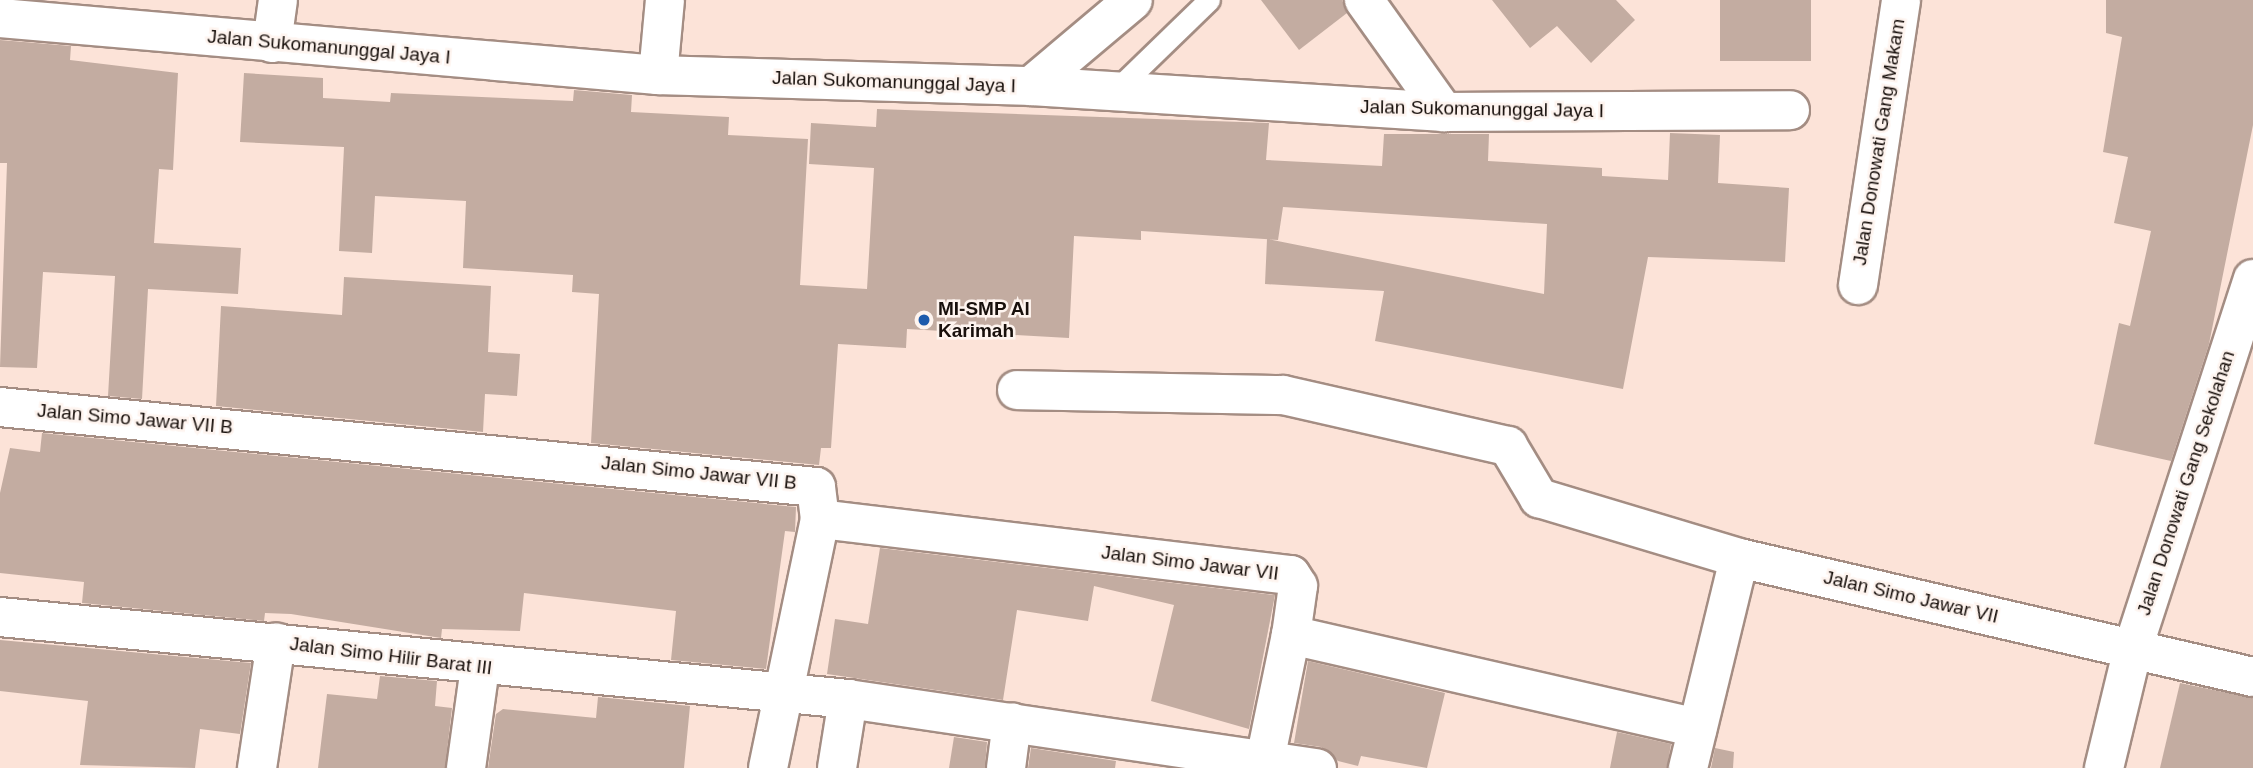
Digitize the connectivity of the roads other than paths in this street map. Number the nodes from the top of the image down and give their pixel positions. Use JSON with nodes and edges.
{"nodes":[{"id":1,"x":278,"y":0,"type":"edge"},
{"id":2,"x":665,"y":0,"type":"edge"},
{"id":3,"x":1133,"y":0,"type":"edge"},
{"id":4,"x":1209,"y":0,"type":"edge"},
{"id":5,"x":1364,"y":0,"type":"edge"},
{"id":6,"x":1901,"y":0,"type":"edge"},
{"id":7,"x":0,"y":18,"type":"edge"},
{"id":8,"x":272,"y":43,"type":"junction"},
{"id":9,"x":658,"y":75,"type":"junction"},
{"id":10,"x":1031,"y":86,"type":"junction"},
{"id":11,"x":1114,"y":93,"type":"junction"},
{"id":12,"x":1790,"y":110,"type":"dead end"},
{"id":13,"x":1444,"y":112,"type":"junction"},
{"id":14,"x":2253,"y":279,"type":"edge"},
{"id":15,"x":1858,"y":285,"type":"dead end"},
{"id":16,"x":1017,"y":390,"type":"dead end"},
{"id":17,"x":0,"y":407,"type":"edge"},
{"id":18,"x":820,"y":519,"type":"junction"},
{"id":19,"x":1739,"y":558,"type":"junction"},
{"id":20,"x":0,"y":617,"type":"edge"},
{"id":21,"x":1291,"y":635,"type":"junction"},
{"id":22,"x":276,"y":642,"type":"junction"},
{"id":23,"x":2133,"y":648,"type":"junction"},
{"id":24,"x":480,"y":667,"type":"junction"},
{"id":25,"x":2253,"y":677,"type":"edge"},
{"id":26,"x":783,"y":696,"type":"junction"},
{"id":27,"x":848,"y":699,"type":"junction"},
{"id":28,"x":1012,"y":722,"type":"junction"},
{"id":29,"x":1698,"y":728,"type":"junction"},
{"id":30,"x":1153,"y":756,"type":"edge"},
{"id":31,"x":1265,"y":760,"type":"junction"},
{"id":32,"x":257,"y":768,"type":"edge"},
{"id":33,"x":466,"y":768,"type":"edge"},
{"id":34,"x":768,"y":768,"type":"edge"},
{"id":35,"x":837,"y":768,"type":"edge"},
{"id":36,"x":1006,"y":768,"type":"edge"},
{"id":37,"x":1313,"y":768,"type":"edge"},
{"id":38,"x":1688,"y":768,"type":"edge"},
{"id":39,"x":2104,"y":768,"type":"edge"}],
"edges":[{"from":1,"to":8,"type":"street"},
{"from":2,"to":9,"type":"street"},
{"from":3,"to":10,"type":"street"},
{"from":4,"to":11,"type":"lane"},
{"from":5,"to":13,"type":"street"},
{"from":6,"to":15,"type":"street","name":"Jalan Donowati Gang Makam"},
{"from":7,"to":8,"type":"street","name":"Jalan Sukomanunggal Jaya I"},
{"from":8,"to":9,"type":"street","name":"Jalan Sukomanunggal Jaya I"},
{"from":9,"to":10,"type":"street","name":"Jalan Sukomanunggal Jaya I"},
{"from":10,"to":11,"type":"street","name":"Jalan Sukomanunggal Jaya I"},
{"from":11,"to":13,"type":"street","name":"Jalan Sukomanunggal Jaya I"},
{"from":12,"to":13,"type":"street","name":"Jalan Sukomanunggal Jaya I"},
{"from":14,"to":23,"type":"street","name":"Jalan Donowati Gang Sekolahan"},
{"from":16,"to":19,"type":"street","name":"Jalan Simo Jawar VII"},
{"from":17,"to":18,"type":"street","name":"Jalan Simo Jawar VII B"},
{"from":18,"to":21,"type":"street","name":"Jalan Simo Jawar VII"},
{"from":18,"to":26,"type":"street","name":"Jalan Simo Jawar VII B"},
{"from":19,"to":23,"type":"street","name":"Jalan Simo Jawar VII"},
{"from":19,"to":29,"type":"street"},
{"from":20,"to":22,"type":"street","name":"Jalan Simo Hilir Barat III"},
{"from":21,"to":29,"type":"street"},
{"from":21,"to":31,"type":"street"},
{"from":22,"to":24,"type":"street","name":"Jalan Simo Hilir Barat III"},
{"from":22,"to":32,"type":"street"},
{"from":23,"to":25,"type":"street","name":"Jalan Simo Jawar VII"},
{"from":23,"to":39,"type":"street","name":"Jalan Donowati Gang Sekolahan"},
{"from":24,"to":26,"type":"street","name":"Jalan Simo Hilir Barat III"},
{"from":24,"to":33,"type":"street"},
{"from":26,"to":27,"type":"street"},
{"from":26,"to":34,"type":"street","name":"Jalan Simo Jawar VII B"},
{"from":27,"to":28,"type":"street"},
{"from":27,"to":35,"type":"street"},
{"from":28,"to":30,"type":"street"},
{"from":28,"to":36,"type":"street"},
{"from":29,"to":38,"type":"street"},
{"from":30,"to":31,"type":"street"},
{"from":31,"to":37,"type":"street"}]}
